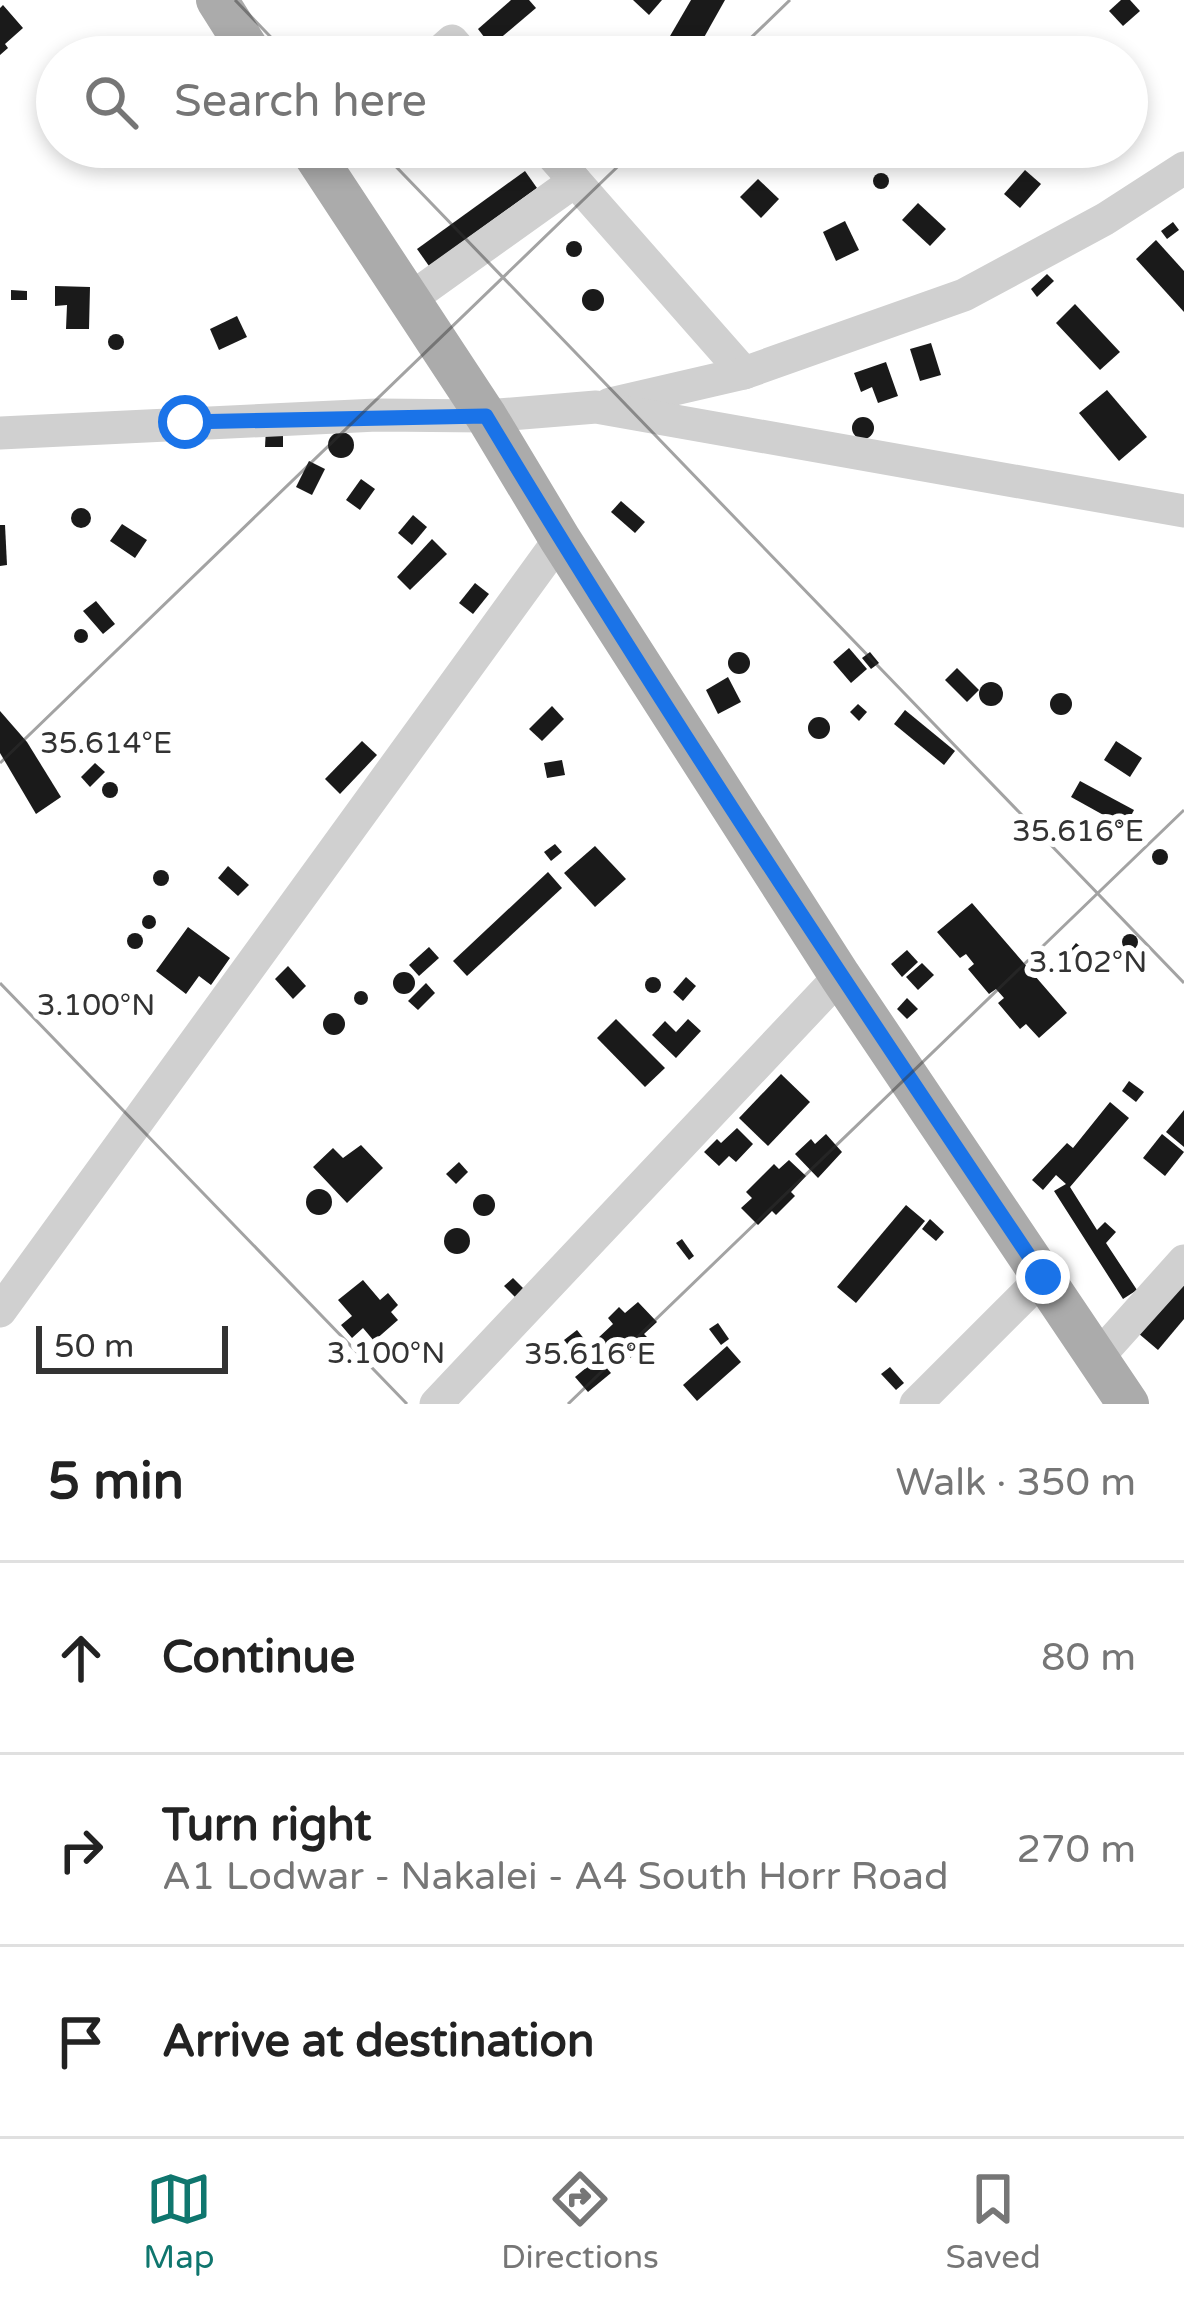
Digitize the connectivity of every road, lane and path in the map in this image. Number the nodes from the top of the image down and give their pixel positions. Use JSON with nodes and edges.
{"nodes":[{"id":1,"x":217,"y":0,"type":"edge"},
{"id":2,"x":240,"y":36,"type":"edge"},
{"id":3,"x":330,"y":168,"type":"edge"},
{"id":4,"x":564,"y":168,"type":"edge"},
{"id":5,"x":1184,"y":168,"type":"edge"},
{"id":6,"x":575,"y":181,"type":"junction"},
{"id":7,"x":410,"y":299,"type":"junction"},
{"id":8,"x":744,"y":373,"type":"junction"},
{"id":9,"x":596,"y":407,"type":"junction"},
{"id":10,"x":486,"y":416,"type":"junction"},
{"id":11,"x":0,"y":433,"type":"edge"},
{"id":12,"x":1184,"y":511,"type":"edge"},
{"id":13,"x":560,"y":539,"type":"junction"},
{"id":14,"x":840,"y":976,"type":"junction"},
{"id":15,"x":1184,"y":1261,"type":"edge"},
{"id":16,"x":1043,"y":1277,"type":"junction"},
{"id":17,"x":0,"y":1311,"type":"edge"},
{"id":18,"x":1097,"y":1358,"type":"junction"},
{"id":19,"x":436,"y":1404,"type":"edge"},
{"id":20,"x":916,"y":1404,"type":"edge"},
{"id":21,"x":1128,"y":1404,"type":"edge"}],
"edges":[{"from":1,"to":2,"type":"main road"},
{"from":3,"to":7,"type":"main road"},
{"from":4,"to":6,"type":"street"},
{"from":5,"to":8,"type":"street"},
{"from":6,"to":7,"type":"street"},
{"from":6,"to":8,"type":"street"},
{"from":7,"to":10,"type":"main road"},
{"from":8,"to":9,"type":"street"},
{"from":9,"to":10,"type":"street"},
{"from":9,"to":12,"type":"street"},
{"from":10,"to":11,"type":"street"},
{"from":10,"to":13,"type":"main road"},
{"from":13,"to":14,"type":"main road"},
{"from":13,"to":17,"type":"street"},
{"from":14,"to":16,"type":"main road"},
{"from":14,"to":19,"type":"street"},
{"from":15,"to":18,"type":"street"},
{"from":16,"to":18,"type":"main road"},
{"from":16,"to":20,"type":"street"},
{"from":18,"to":21,"type":"main road"}]}
